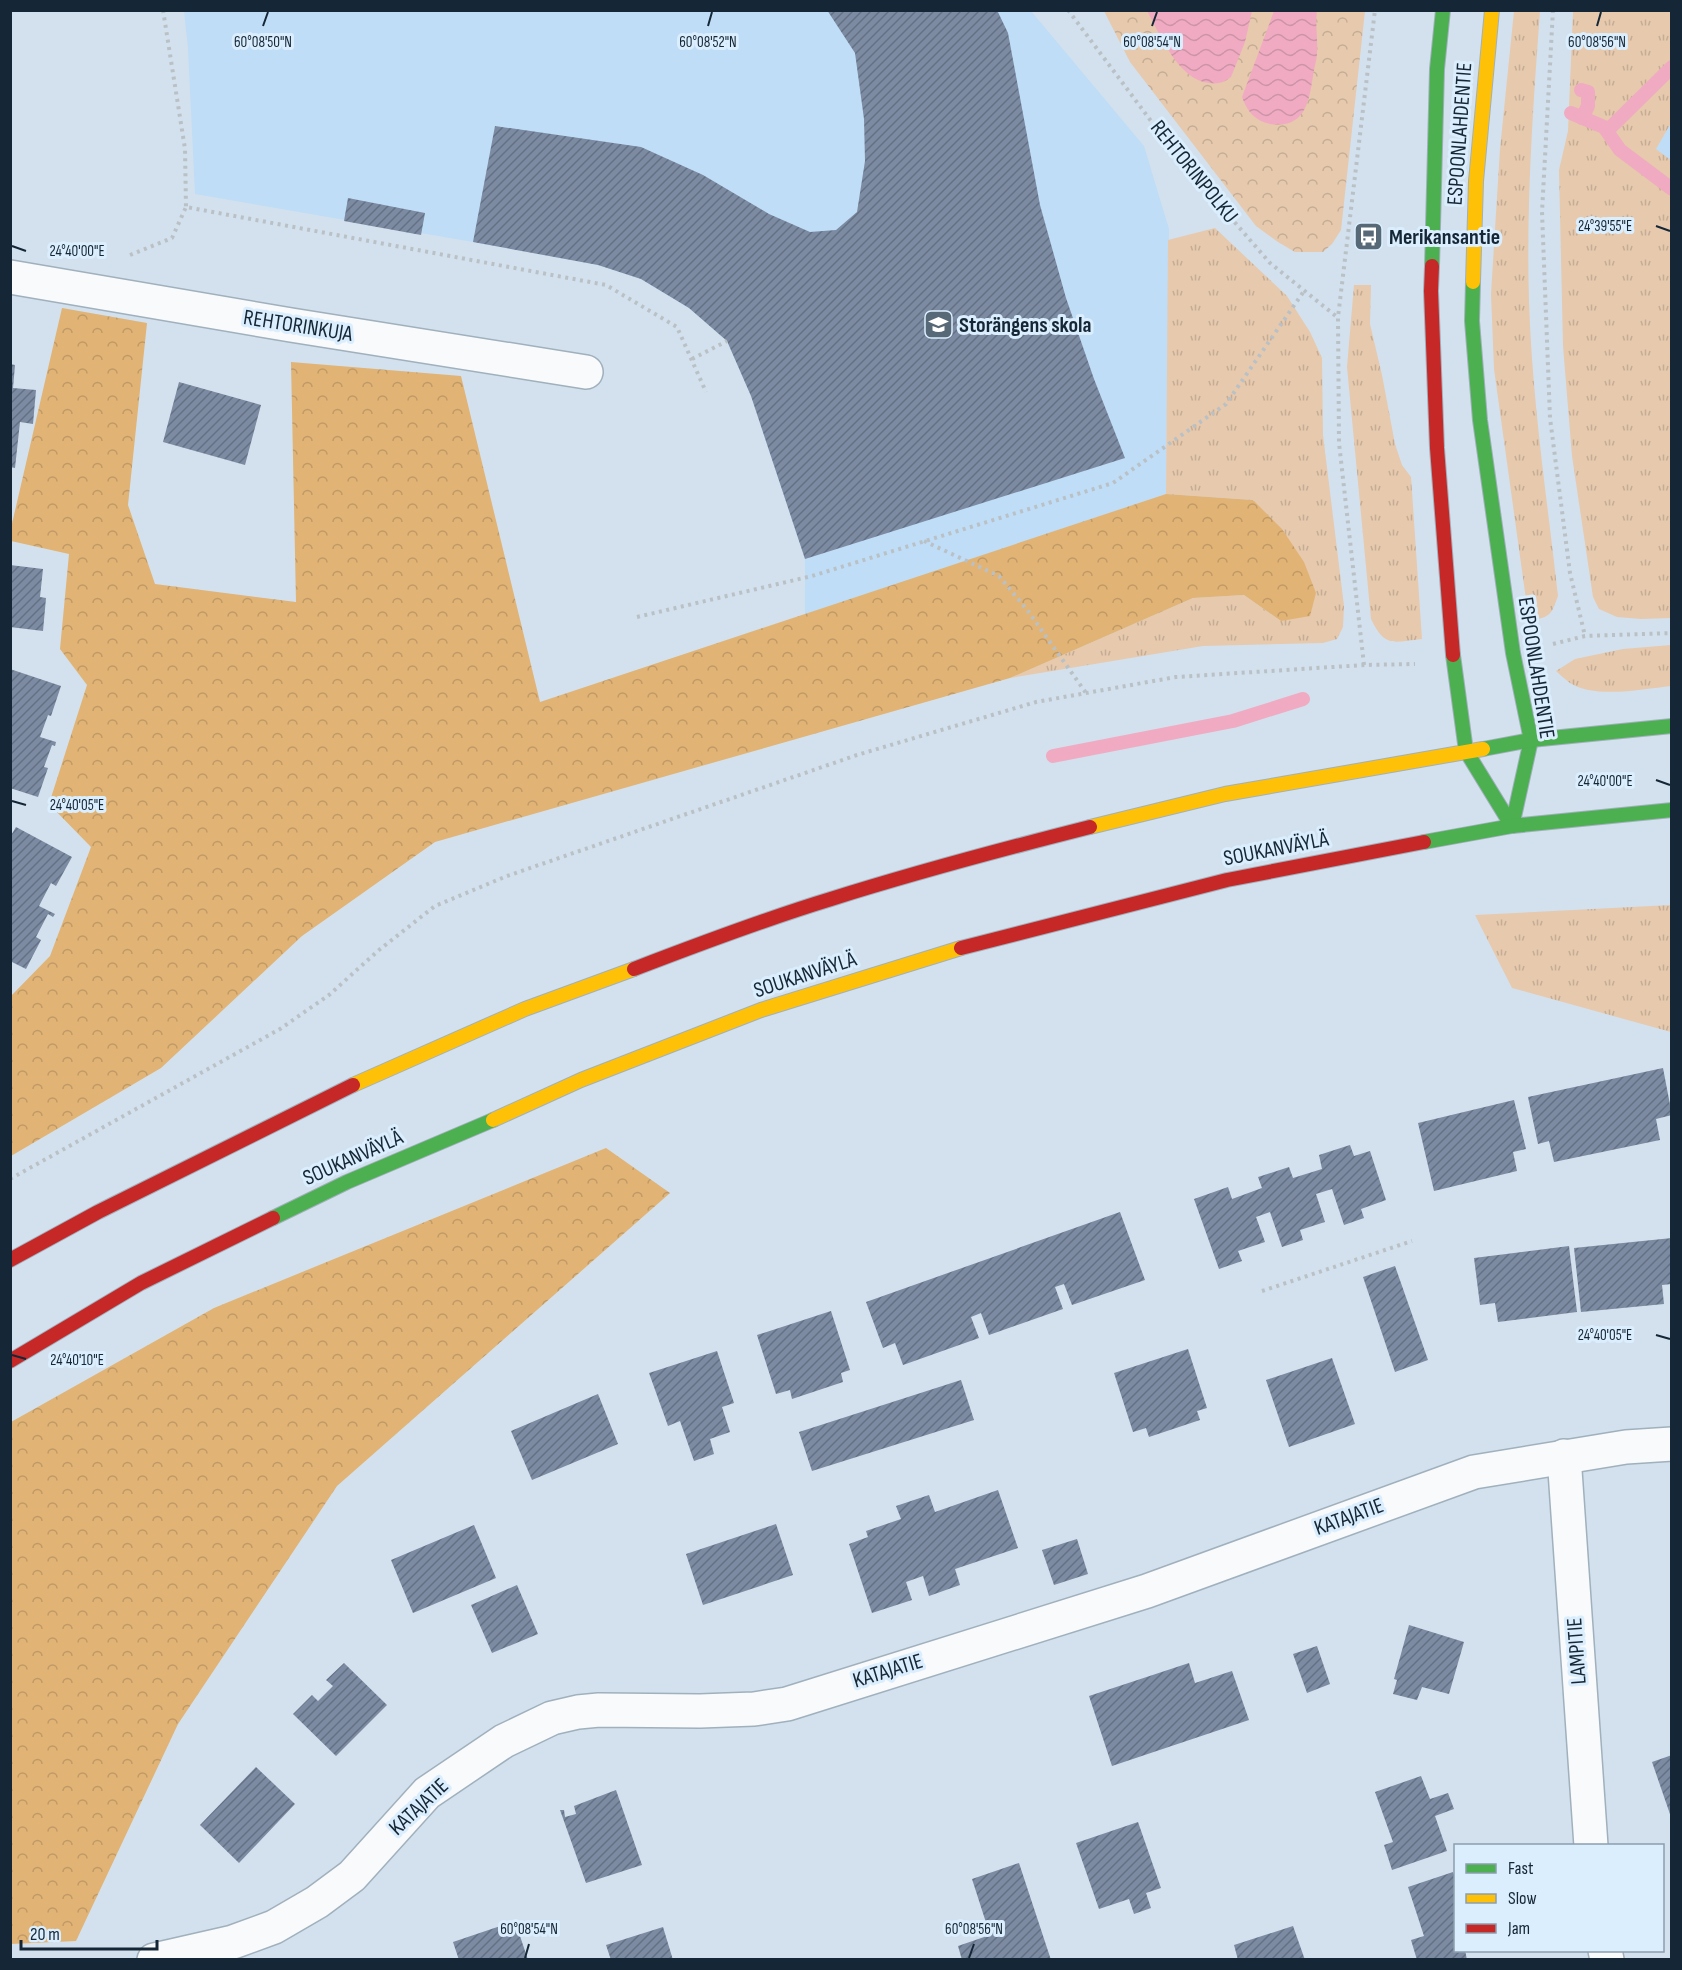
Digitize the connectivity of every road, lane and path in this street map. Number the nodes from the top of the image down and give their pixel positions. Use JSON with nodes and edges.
{"nodes":[{"id":1,"x":163,"y":10,"type":"edge"},
{"id":2,"x":1068,"y":10,"type":"edge"},
{"id":3,"x":1375,"y":10,"type":"edge"},
{"id":4,"x":1443,"y":10,"type":"edge"},
{"id":5,"x":1492,"y":10,"type":"edge"},
{"id":6,"x":1552,"y":10,"type":"edge"},
{"id":7,"x":186,"y":207,"type":"junction"},
{"id":8,"x":122,"y":255,"type":"dead end"},
{"id":9,"x":10,"y":277,"type":"edge"},
{"id":10,"x":1305,"y":291,"type":"junction"},
{"id":11,"x":1338,"y":317,"type":"junction"},
{"id":12,"x":727,"y":341,"type":"dead end"},
{"id":13,"x":692,"y":359,"type":"junction"},
{"id":14,"x":586,"y":372,"type":"dead end"},
{"id":15,"x":706,"y":392,"type":"dead end"},
{"id":16,"x":923,"y":541,"type":"junction"},
{"id":17,"x":637,"y":617,"type":"dead end"},
{"id":18,"x":1585,"y":636,"type":"dead end"},
{"id":19,"x":1086,"y":693,"type":"junction"},
{"id":20,"x":1671,"y":726,"type":"edge"},
{"id":21,"x":1531,"y":740,"type":"junction"},
{"id":22,"x":1466,"y":751,"type":"junction"},
{"id":23,"x":1671,"y":810,"type":"edge"},
{"id":24,"x":1512,"y":826,"type":"junction"},
{"id":25,"x":10,"y":1179,"type":"edge"},
{"id":26,"x":1412,"y":1241,"type":"dead end"},
{"id":27,"x":10,"y":1260,"type":"edge"},
{"id":28,"x":1262,"y":1291,"type":"dead end"},
{"id":29,"x":10,"y":1361,"type":"edge"},
{"id":30,"x":1671,"y":1444,"type":"edge"},
{"id":31,"x":1564,"y":1456,"type":"junction"},
{"id":32,"x":1591,"y":1844,"type":"edge"},
{"id":33,"x":154,"y":1959,"type":"edge"}],
"edges":[{"from":1,"to":7,"type":"path"},
{"from":2,"to":10,"type":"path","name":"REHTORINPOLKU"},
{"from":3,"to":11,"type":"path"},
{"from":4,"to":22,"type":"main road","name":"ESPOONLAHDENTIE"},
{"from":5,"to":21,"type":"main road","name":"ESPOONLAHDENTIE"},
{"from":6,"to":18,"type":"path"},
{"from":7,"to":8,"type":"path"},
{"from":7,"to":13,"type":"path"},
{"from":9,"to":14,"type":"street","name":"REHTORINKUJA"},
{"from":10,"to":11,"type":"path","name":"REHTORINPOLKU"},
{"from":10,"to":16,"type":"path"},
{"from":11,"to":19,"type":"path"},
{"from":12,"to":13,"type":"path"},
{"from":13,"to":15,"type":"path"},
{"from":16,"to":17,"type":"path"},
{"from":16,"to":19,"type":"path"},
{"from":19,"to":25,"type":"path"},
{"from":20,"to":21,"type":"main road"},
{"from":21,"to":22,"type":"main road"},
{"from":21,"to":24,"type":"main road","name":"ESPOONLAHDENTIE"},
{"from":22,"to":24,"type":"main road","name":"ESPOONLAHDENTIE"},
{"from":22,"to":27,"type":"main road"},
{"from":23,"to":24,"type":"main road","name":"SOUKANVÄYLÄ"},
{"from":24,"to":29,"type":"main road","name":"SOUKANVÄYLÄ"},
{"from":26,"to":28,"type":"path"},
{"from":30,"to":31,"type":"street","name":"KATAJATIE"},
{"from":31,"to":32,"type":"street","name":"LAMPITIE"},
{"from":31,"to":33,"type":"street","name":"KATAJATIE"}]}
